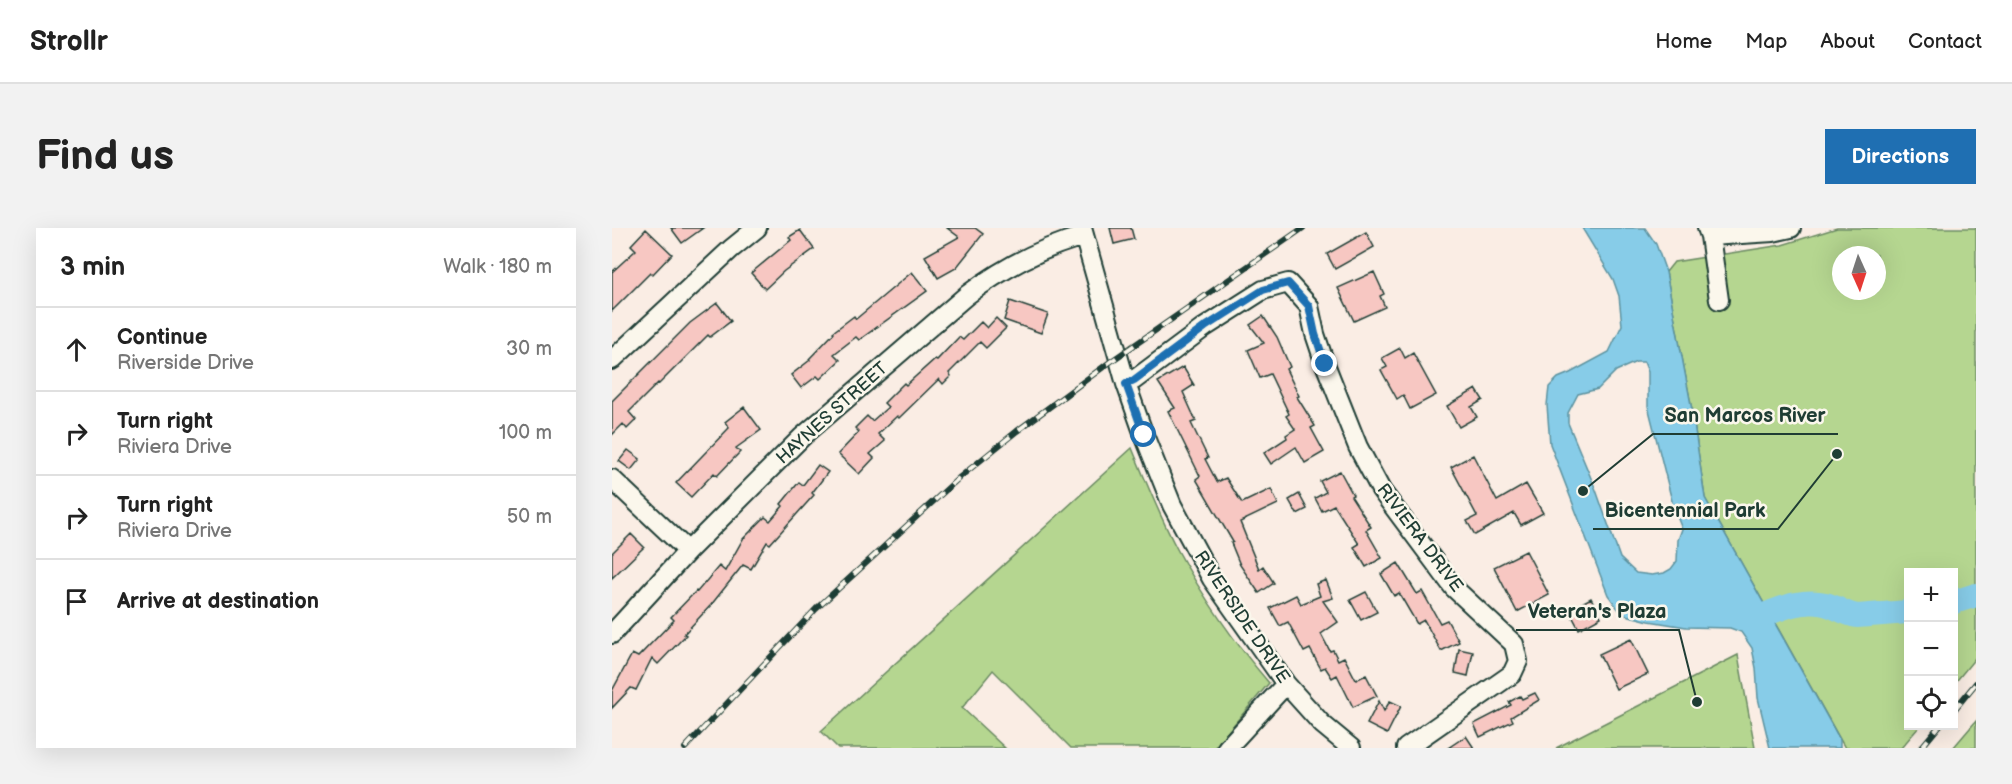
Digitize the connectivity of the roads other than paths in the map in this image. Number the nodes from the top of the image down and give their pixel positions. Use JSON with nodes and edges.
{"nodes":[{"id":1,"x":757,"y":228,"type":"edge"},
{"id":2,"x":1791,"y":228,"type":"edge"},
{"id":3,"x":1083,"y":232,"type":"edge"},
{"id":4,"x":1708,"y":232,"type":"edge"},
{"id":5,"x":1719,"y":300,"type":"dead end"},
{"id":6,"x":612,"y":360,"type":"edge"},
{"id":7,"x":1126,"y":384,"type":"junction"},
{"id":8,"x":612,"y":478,"type":"edge"},
{"id":9,"x":688,"y":551,"type":"junction"},
{"id":10,"x":612,"y":634,"type":"edge"},
{"id":11,"x":1286,"y":684,"type":"junction"},
{"id":12,"x":1227,"y":748,"type":"edge"},
{"id":13,"x":1351,"y":748,"type":"edge"},
{"id":14,"x":1406,"y":748,"type":"edge"}],
"edges":[{"from":1,"to":6,"type":"street"},
{"from":2,"to":4,"type":"street"},
{"from":3,"to":7,"type":"street","name":"RIVERSIDE DRIVE"},
{"from":3,"to":9,"type":"street","name":"HAYNES STREET"},
{"from":4,"to":5,"type":"street"},
{"from":7,"to":11,"type":"street","name":"RIVERSIDE DRIVE"},
{"from":7,"to":14,"type":"street","name":"RIVIERA DRIVE"},
{"from":8,"to":9,"type":"street"},
{"from":9,"to":10,"type":"street","name":"HAYNES STREET"},
{"from":11,"to":12,"type":"street"},
{"from":11,"to":13,"type":"street","name":"RIVERSIDE DRIVE"}]}
